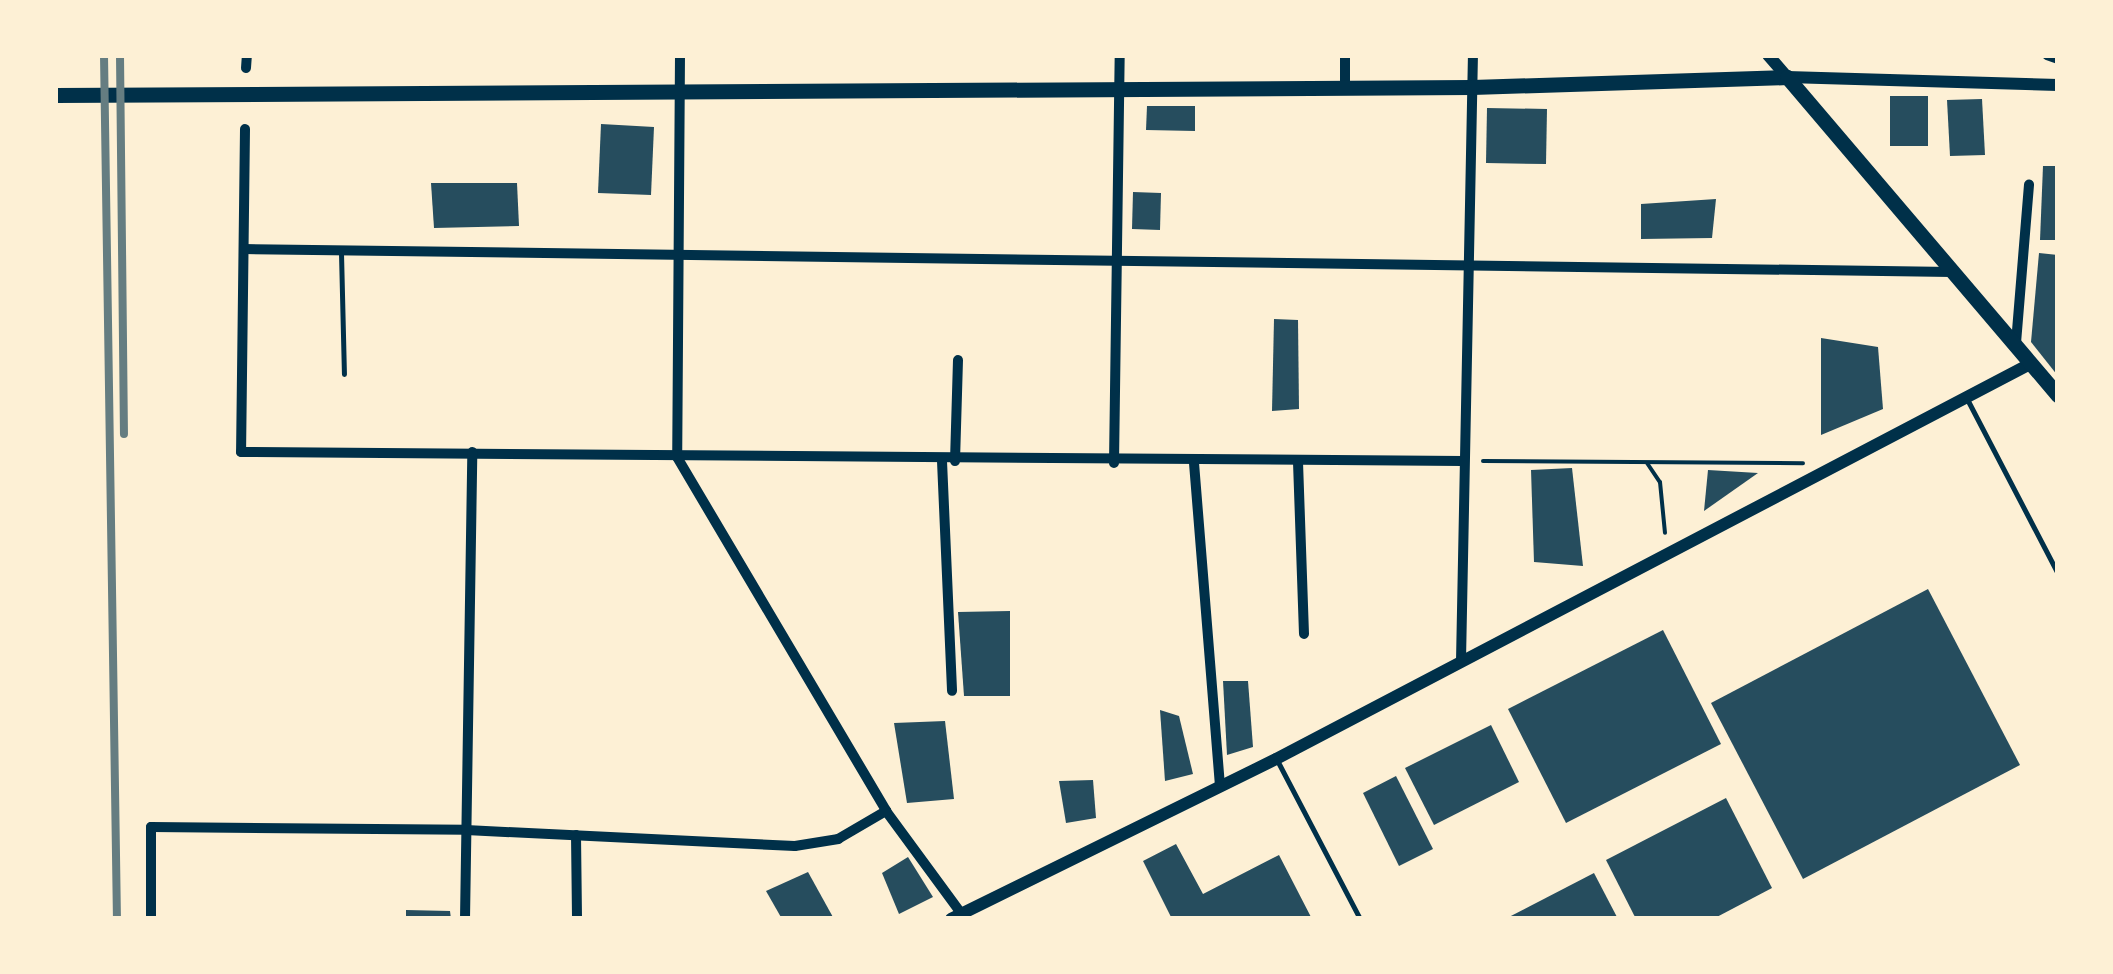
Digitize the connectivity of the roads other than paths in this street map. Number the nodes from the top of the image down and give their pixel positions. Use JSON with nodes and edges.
{"nodes":[{"id":1,"x":246,"y":55,"type":"edge"},
{"id":2,"x":680,"y":55,"type":"edge"},
{"id":3,"x":1120,"y":55,"type":"edge"},
{"id":4,"x":1345,"y":55,"type":"edge"},
{"id":5,"x":1473,"y":55,"type":"edge"},
{"id":6,"x":1768,"y":55,"type":"edge"},
{"id":7,"x":2047,"y":55,"type":"edge"},
{"id":8,"x":2058,"y":59,"type":"edge"},
{"id":9,"x":246,"y":68,"type":"dead end"},
{"id":10,"x":1787,"y":76,"type":"junction"},
{"id":11,"x":2058,"y":84,"type":"edge"},
{"id":12,"x":1119,"y":86,"type":"junction"},
{"id":13,"x":1345,"y":86,"type":"junction"},
{"id":14,"x":1472,"y":87,"type":"junction"},
{"id":15,"x":681,"y":88,"type":"junction"},
{"id":16,"x":55,"y":94,"type":"edge"},
{"id":17,"x":245,"y":129,"type":"dead end"},
{"id":18,"x":2029,"y":185,"type":"dead end"},
{"id":19,"x":244,"y":249,"type":"junction"},
{"id":20,"x":340,"y":250,"type":"junction"},
{"id":21,"x":679,"y":253,"type":"junction"},
{"id":22,"x":1470,"y":262,"type":"junction"},
{"id":23,"x":1116,"y":263,"type":"junction"},
{"id":24,"x":1958,"y":272,"type":"junction"},
{"id":25,"x":2016,"y":343,"type":"junction"},
{"id":26,"x":958,"y":360,"type":"dead end"},
{"id":27,"x":2032,"y":363,"type":"junction"},
{"id":28,"x":344,"y":374,"type":"dead end"},
{"id":29,"x":2058,"y":395,"type":"edge"},
{"id":30,"x":1966,"y":397,"type":"junction"},
{"id":31,"x":472,"y":452,"type":"junction"},
{"id":32,"x":677,"y":457,"type":"junction"},
{"id":33,"x":942,"y":461,"type":"junction"},
{"id":34,"x":955,"y":461,"type":"junction"},
{"id":35,"x":1463,"y":461,"type":"junction"},
{"id":36,"x":1194,"y":462,"type":"junction"},
{"id":37,"x":1298,"y":462,"type":"junction"},
{"id":38,"x":1114,"y":463,"type":"junction"},
{"id":39,"x":2058,"y":574,"type":"edge"},
{"id":40,"x":1304,"y":634,"type":"dead end"},
{"id":41,"x":1460,"y":661,"type":"junction"},
{"id":42,"x":952,"y":691,"type":"dead end"},
{"id":43,"x":1276,"y":759,"type":"junction"},
{"id":44,"x":1220,"y":787,"type":"junction"},
{"id":45,"x":886,"y":811,"type":"junction"},
{"id":46,"x":466,"y":830,"type":"junction"},
{"id":47,"x":576,"y":835,"type":"junction"},
{"id":48,"x":959,"y":917,"type":"edge"},
{"id":49,"x":151,"y":919,"type":"edge"},
{"id":50,"x":465,"y":919,"type":"edge"},
{"id":51,"x":578,"y":919,"type":"edge"},
{"id":52,"x":1360,"y":919,"type":"edge"}],
"edges":[{"from":1,"to":9,"type":"street"},
{"from":2,"to":15,"type":"street"},
{"from":3,"to":12,"type":"street"},
{"from":4,"to":13,"type":"street"},
{"from":5,"to":14,"type":"street"},
{"from":6,"to":10,"type":"street"},
{"from":7,"to":8,"type":"street"},
{"from":10,"to":11,"type":"street"},
{"from":10,"to":14,"type":"main road"},
{"from":10,"to":24,"type":"main road"},
{"from":12,"to":13,"type":"main road"},
{"from":12,"to":15,"type":"main road"},
{"from":12,"to":23,"type":"street"},
{"from":13,"to":14,"type":"main road"},
{"from":14,"to":22,"type":"street"},
{"from":15,"to":16,"type":"main road"},
{"from":15,"to":21,"type":"street"},
{"from":17,"to":19,"type":"street"},
{"from":18,"to":25,"type":"street"},
{"from":19,"to":20,"type":"street"},
{"from":19,"to":31,"type":"street"},
{"from":20,"to":21,"type":"street"},
{"from":20,"to":28,"type":"lane"},
{"from":21,"to":23,"type":"street"},
{"from":21,"to":32,"type":"street"},
{"from":22,"to":23,"type":"street"},
{"from":22,"to":24,"type":"street"},
{"from":22,"to":35,"type":"street"},
{"from":23,"to":38,"type":"street"},
{"from":24,"to":25,"type":"main road"},
{"from":25,"to":27,"type":"main road"},
{"from":26,"to":34,"type":"street"},
{"from":27,"to":29,"type":"main road"},
{"from":27,"to":30,"type":"street"},
{"from":30,"to":39,"type":"lane"},
{"from":30,"to":41,"type":"street"},
{"from":31,"to":32,"type":"street"},
{"from":31,"to":46,"type":"street"},
{"from":32,"to":33,"type":"street"},
{"from":32,"to":45,"type":"street"},
{"from":33,"to":34,"type":"street"},
{"from":33,"to":42,"type":"street"},
{"from":34,"to":38,"type":"street"},
{"from":35,"to":37,"type":"street"},
{"from":35,"to":41,"type":"street"},
{"from":36,"to":37,"type":"street"},
{"from":36,"to":38,"type":"street"},
{"from":36,"to":44,"type":"street"},
{"from":37,"to":40,"type":"street"},
{"from":41,"to":43,"type":"street"},
{"from":43,"to":44,"type":"street"},
{"from":43,"to":52,"type":"lane"},
{"from":44,"to":48,"type":"street"},
{"from":45,"to":47,"type":"street"},
{"from":45,"to":48,"type":"street"},
{"from":46,"to":47,"type":"street"},
{"from":46,"to":49,"type":"street"},
{"from":46,"to":50,"type":"street"},
{"from":47,"to":51,"type":"street"}]}
